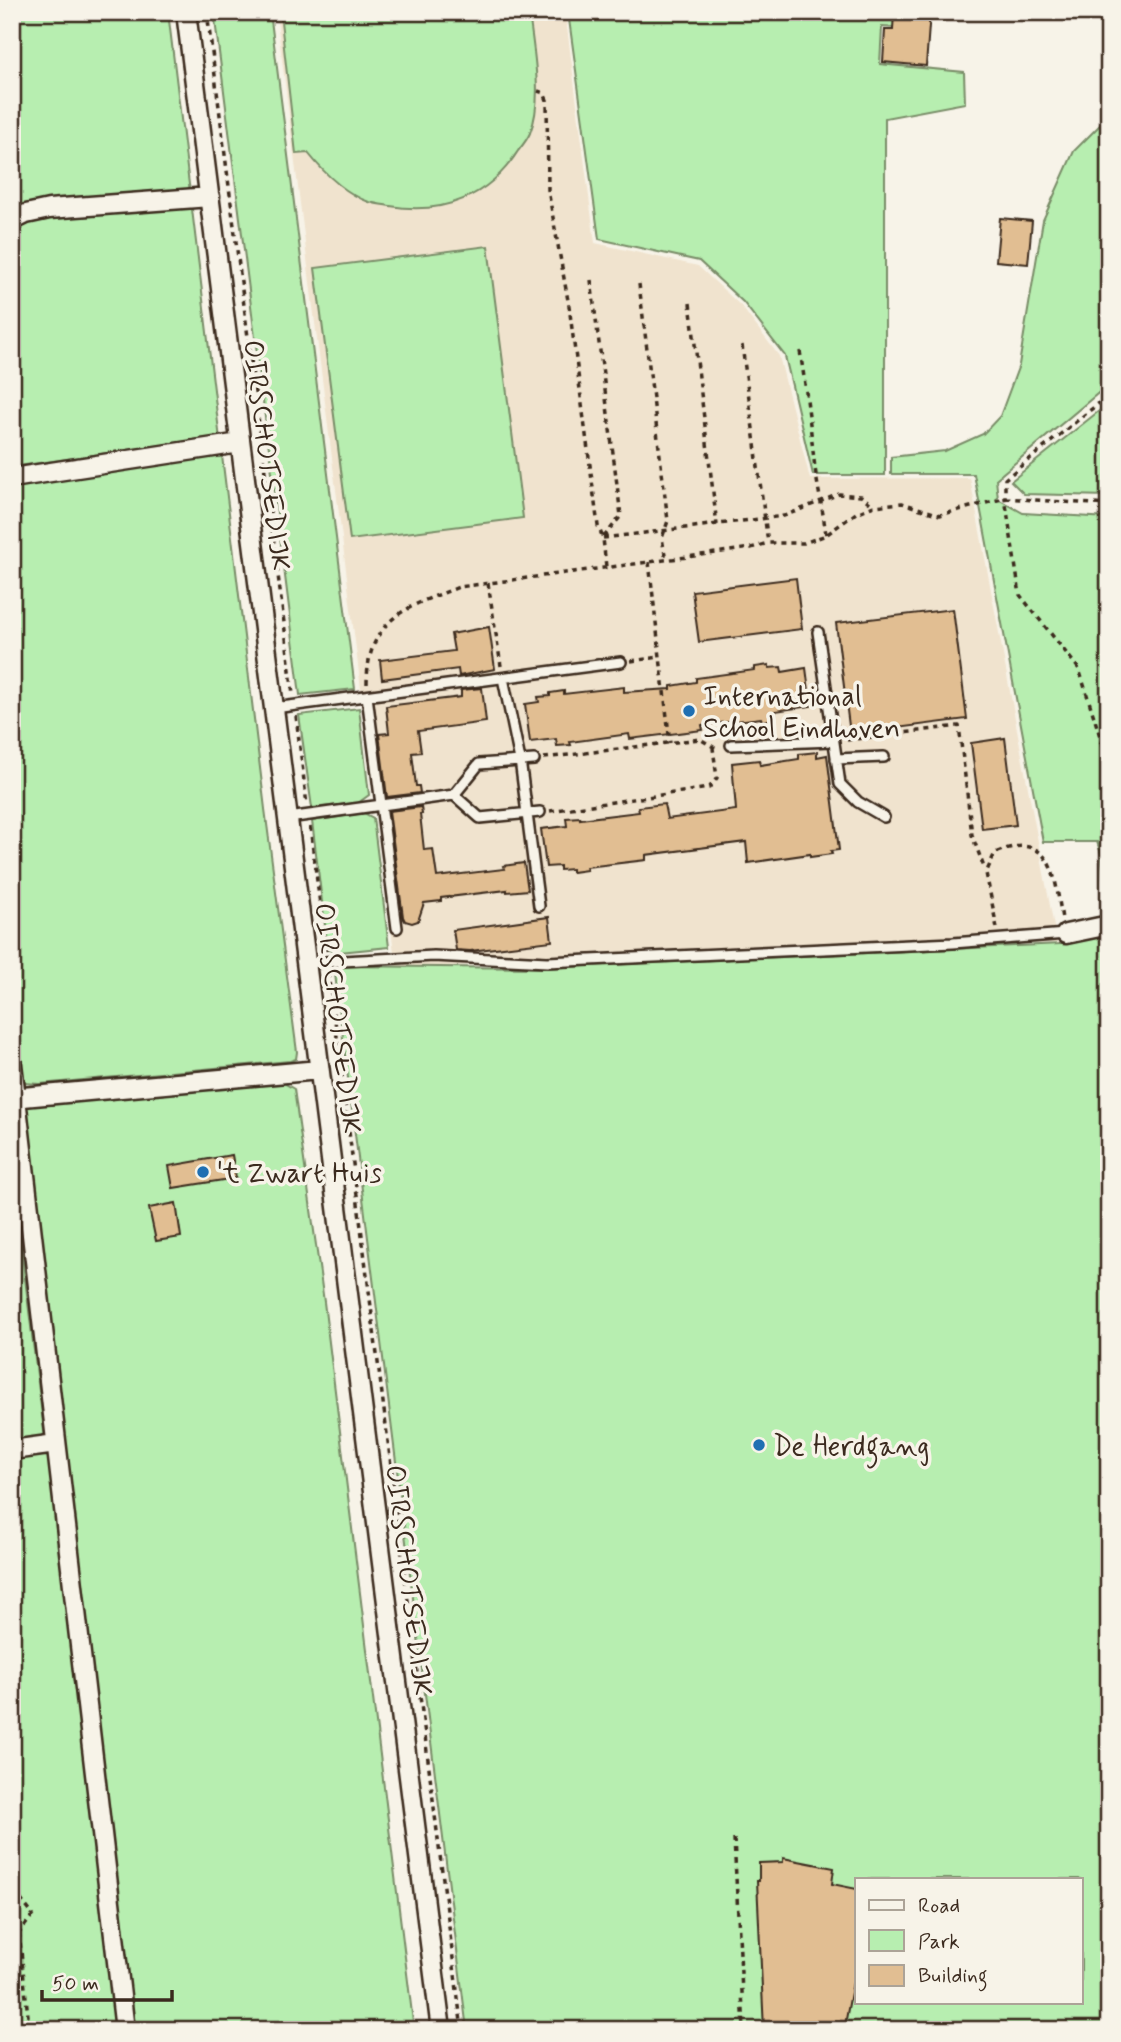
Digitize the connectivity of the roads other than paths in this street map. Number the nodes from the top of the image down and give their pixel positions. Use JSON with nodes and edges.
{"nodes":[{"id":1,"x":186,"y":12,"type":"edge"},
{"id":2,"x":210,"y":197,"type":"junction"},
{"id":3,"x":12,"y":220,"type":"edge"},
{"id":4,"x":240,"y":443,"type":"junction"},
{"id":5,"x":12,"y":478,"type":"edge"},
{"id":6,"x":818,"y":632,"type":"dead end"},
{"id":7,"x":621,"y":662,"type":"road end"},
{"id":8,"x":503,"y":678,"type":"junction"},
{"id":9,"x":367,"y":696,"type":"junction"},
{"id":10,"x":274,"y":708,"type":"junction"},
{"id":11,"x":833,"y":741,"type":"junction"},
{"id":12,"x":731,"y":745,"type":"road end"},
{"id":13,"x":884,"y":757,"type":"dead end"},
{"id":14,"x":836,"y":759,"type":"junction"},
{"id":15,"x":520,"y":760,"type":"junction"},
{"id":16,"x":534,"y":760,"type":"road end"},
{"id":17,"x":454,"y":795,"type":"junction"},
{"id":18,"x":381,"y":805,"type":"junction"},
{"id":19,"x":540,"y":812,"type":"road end"},
{"id":20,"x":528,"y":813,"type":"junction"},
{"id":21,"x":884,"y":817,"type":"dead end"},
{"id":22,"x":288,"y":818,"type":"junction"},
{"id":23,"x":539,"y":906,"type":"dead end"},
{"id":24,"x":1109,"y":925,"type":"edge"},
{"id":25,"x":397,"y":928,"type":"dead end"},
{"id":26,"x":1059,"y":935,"type":"joint"},
{"id":27,"x":306,"y":963,"type":"junction"},
{"id":28,"x":12,"y":1064,"type":"edge"},
{"id":29,"x":319,"y":1070,"type":"junction"},
{"id":30,"x":14,"y":1098,"type":"edge"},
{"id":31,"x":56,"y":1444,"type":"junction"},
{"id":32,"x":12,"y":1450,"type":"edge"},
{"id":33,"x":125,"y":2030,"type":"edge"},
{"id":34,"x":441,"y":2030,"type":"edge"}],
"edges":[{"from":1,"to":2,"type":"street","name":"OIRSCHOTSEDIJK"},
{"from":2,"to":3,"type":"street"},
{"from":2,"to":4,"type":"street","name":"OIRSCHOTSEDIJK"},
{"from":4,"to":5,"type":"street"},
{"from":4,"to":10,"type":"street","name":"OIRSCHOTSEDIJK"},
{"from":6,"to":11,"type":"lane"},
{"from":7,"to":8,"type":"lane"},
{"from":8,"to":9,"type":"lane"},
{"from":8,"to":15,"type":"lane"},
{"from":9,"to":10,"type":"lane"},
{"from":9,"to":18,"type":"lane"},
{"from":10,"to":22,"type":"street","name":"OIRSCHOTSEDIJK"},
{"from":11,"to":12,"type":"lane"},
{"from":11,"to":14,"type":"lane"},
{"from":13,"to":14,"type":"lane"},
{"from":14,"to":21,"type":"lane"},
{"from":15,"to":16,"type":"lane"},
{"from":15,"to":17,"type":"lane"},
{"from":15,"to":20,"type":"lane"},
{"from":17,"to":18,"type":"lane"},
{"from":17,"to":20,"type":"lane"},
{"from":18,"to":22,"type":"lane"},
{"from":18,"to":25,"type":"lane"},
{"from":19,"to":20,"type":"lane"},
{"from":20,"to":23,"type":"lane"},
{"from":22,"to":27,"type":"street","name":"OIRSCHOTSEDIJK"},
{"from":24,"to":26,"type":"street"},
{"from":26,"to":27,"type":"lane"},
{"from":27,"to":29,"type":"street","name":"OIRSCHOTSEDIJK"},
{"from":28,"to":30,"type":"street"},
{"from":29,"to":30,"type":"street"},
{"from":29,"to":34,"type":"street","name":"OIRSCHOTSEDIJK"},
{"from":30,"to":31,"type":"street"},
{"from":31,"to":32,"type":"street"},
{"from":31,"to":33,"type":"street"}]}
